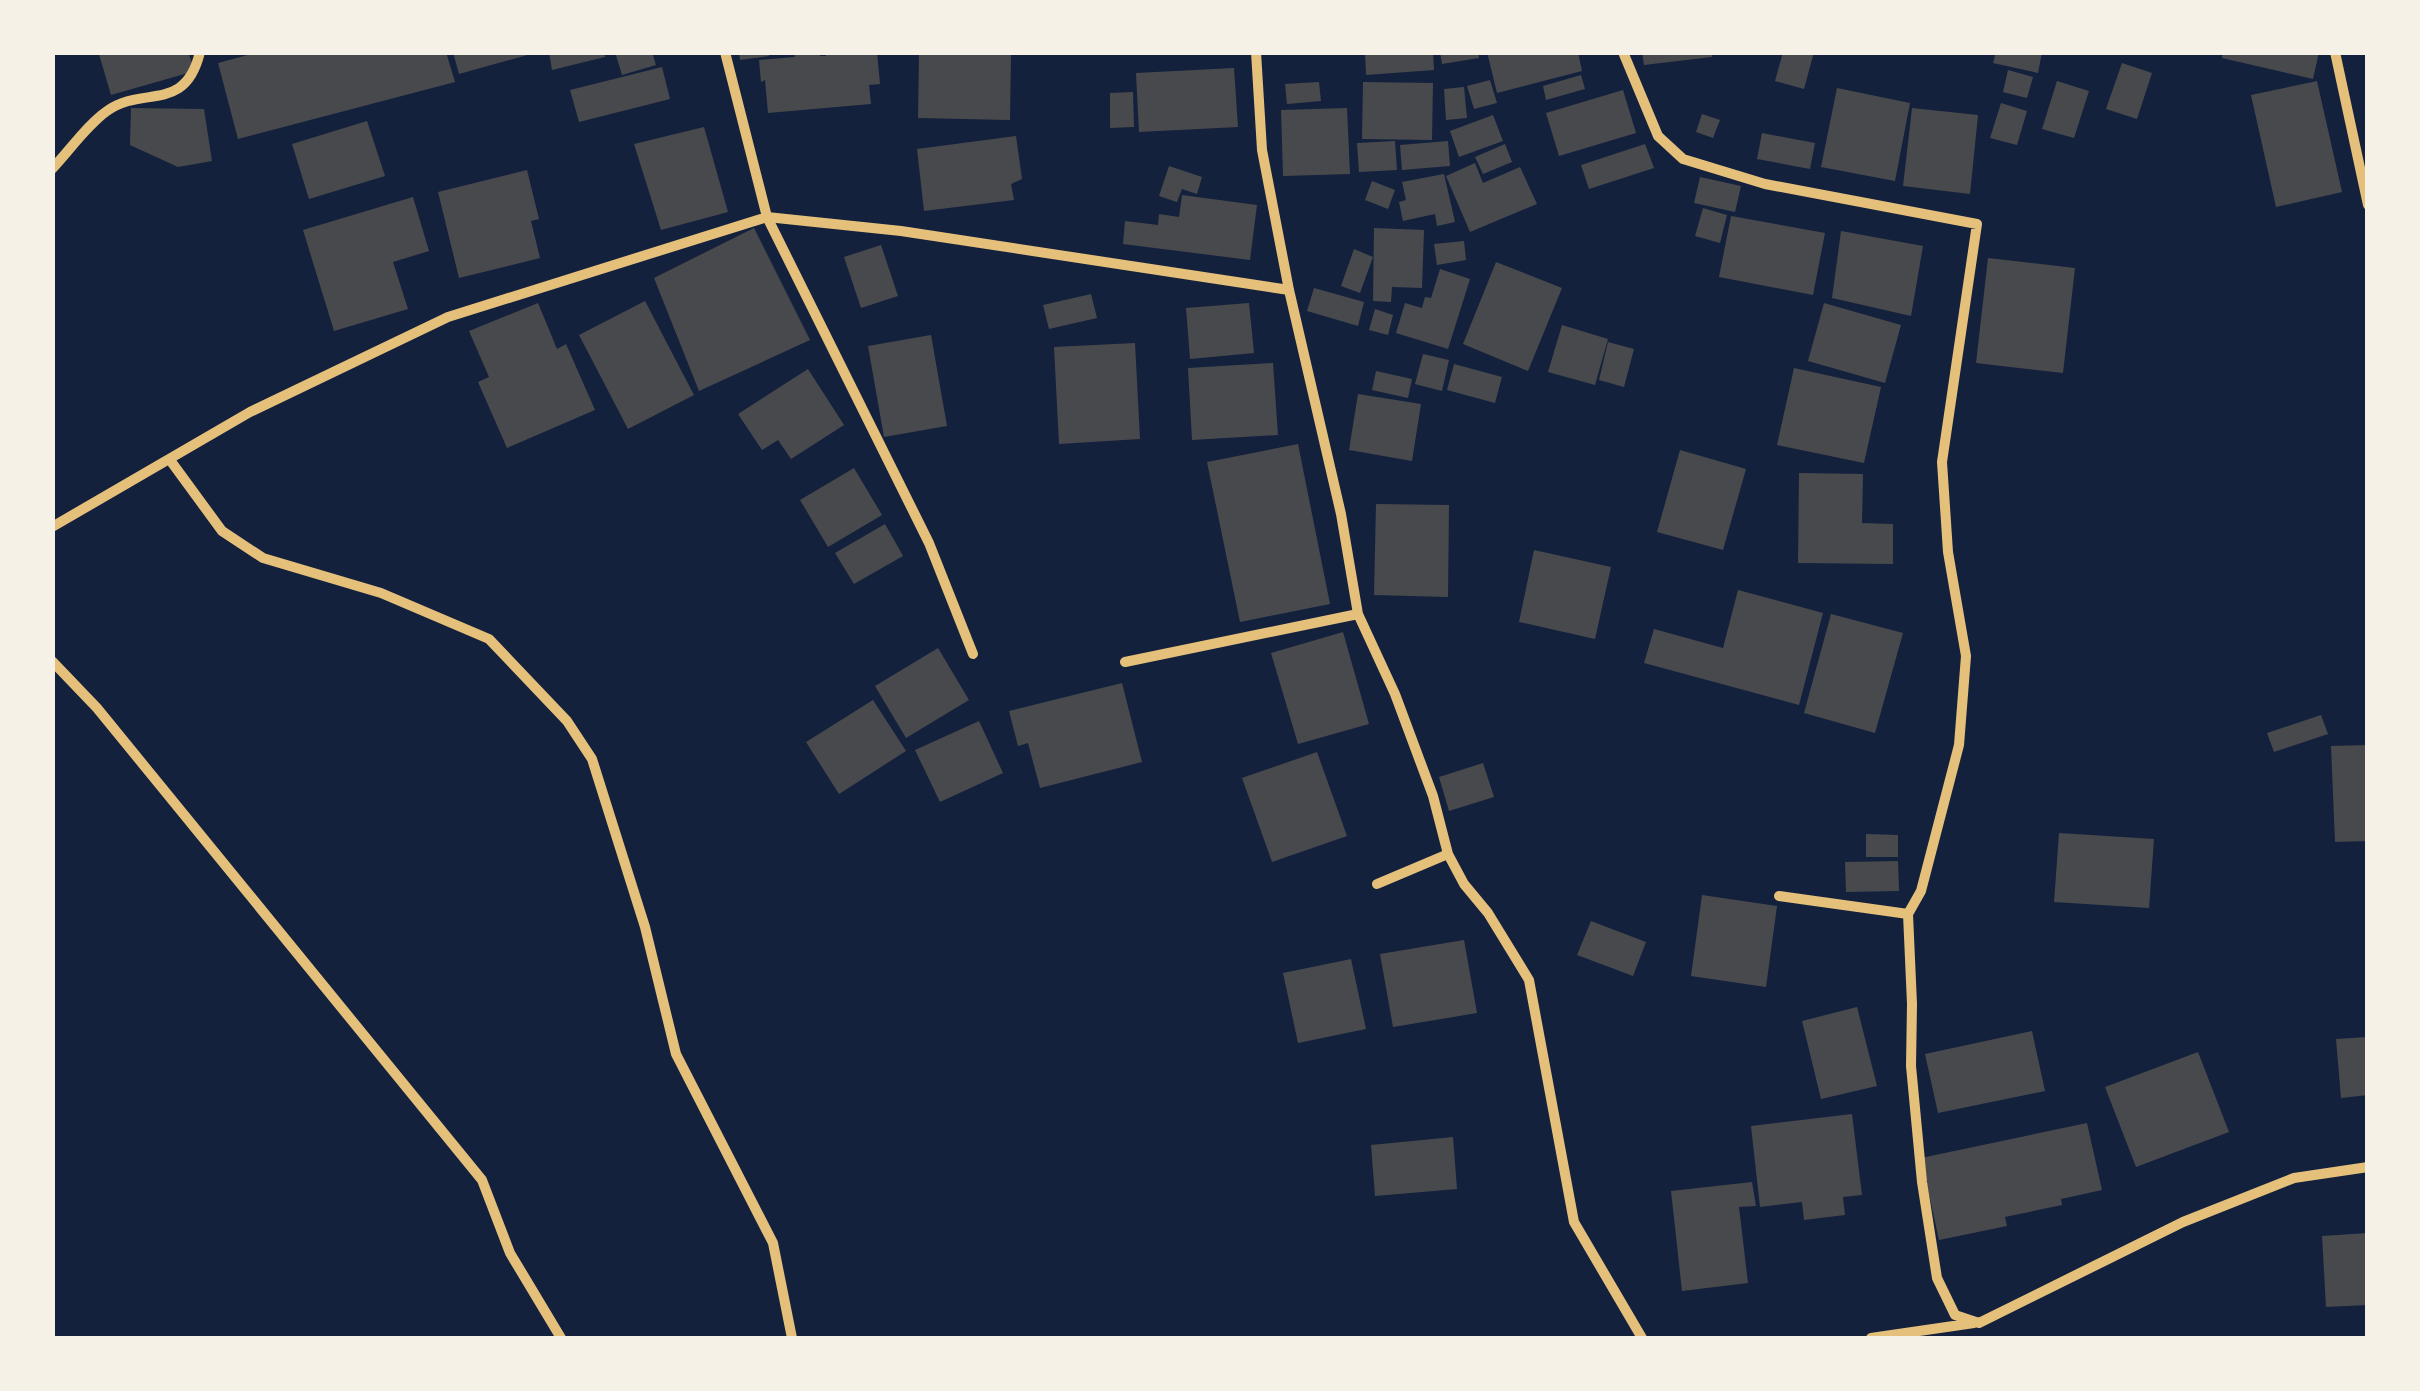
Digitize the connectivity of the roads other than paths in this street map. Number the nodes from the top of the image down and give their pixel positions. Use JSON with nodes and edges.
{"nodes":[{"id":1,"x":200,"y":52,"type":"edge"},
{"id":2,"x":726,"y":52,"type":"edge"},
{"id":3,"x":1256,"y":52,"type":"edge"},
{"id":4,"x":1623,"y":52,"type":"edge"},
{"id":5,"x":2335,"y":52,"type":"edge"},
{"id":6,"x":52,"y":168,"type":"edge"},
{"id":7,"x":2368,"y":204,"type":"edge"},
{"id":8,"x":767,"y":217,"type":"junction"},
{"id":9,"x":1289,"y":290,"type":"junction"},
{"id":10,"x":170,"y":460,"type":"junction"},
{"id":11,"x":52,"y":527,"type":"edge"},
{"id":12,"x":1358,"y":614,"type":"junction"},
{"id":13,"x":973,"y":654,"type":"dead end"},
{"id":14,"x":52,"y":660,"type":"edge"},
{"id":15,"x":1124,"y":662,"type":"dead end"},
{"id":16,"x":1448,"y":854,"type":"junction"},
{"id":17,"x":1377,"y":884,"type":"dead end"},
{"id":18,"x":1779,"y":896,"type":"dead end"},
{"id":19,"x":1908,"y":914,"type":"junction"},
{"id":20,"x":2368,"y":1167,"type":"edge"},
{"id":21,"x":1979,"y":1322,"type":"junction"},
{"id":22,"x":560,"y":1338,"type":"edge"},
{"id":23,"x":792,"y":1338,"type":"edge"},
{"id":24,"x":1642,"y":1338,"type":"edge"},
{"id":25,"x":1878,"y":1338,"type":"edge"}],
"edges":[{"from":1,"to":6,"type":"street"},
{"from":2,"to":8,"type":"street"},
{"from":3,"to":9,"type":"street"},
{"from":4,"to":19,"type":"street"},
{"from":5,"to":7,"type":"street"},
{"from":8,"to":9,"type":"street"},
{"from":8,"to":10,"type":"street"},
{"from":8,"to":13,"type":"street"},
{"from":9,"to":12,"type":"street"},
{"from":10,"to":11,"type":"street"},
{"from":10,"to":23,"type":"street"},
{"from":12,"to":15,"type":"street"},
{"from":12,"to":16,"type":"street"},
{"from":14,"to":22,"type":"street"},
{"from":16,"to":17,"type":"street"},
{"from":16,"to":24,"type":"street"},
{"from":18,"to":19,"type":"street"},
{"from":19,"to":21,"type":"street"},
{"from":20,"to":21,"type":"street"},
{"from":21,"to":25,"type":"street"}]}
